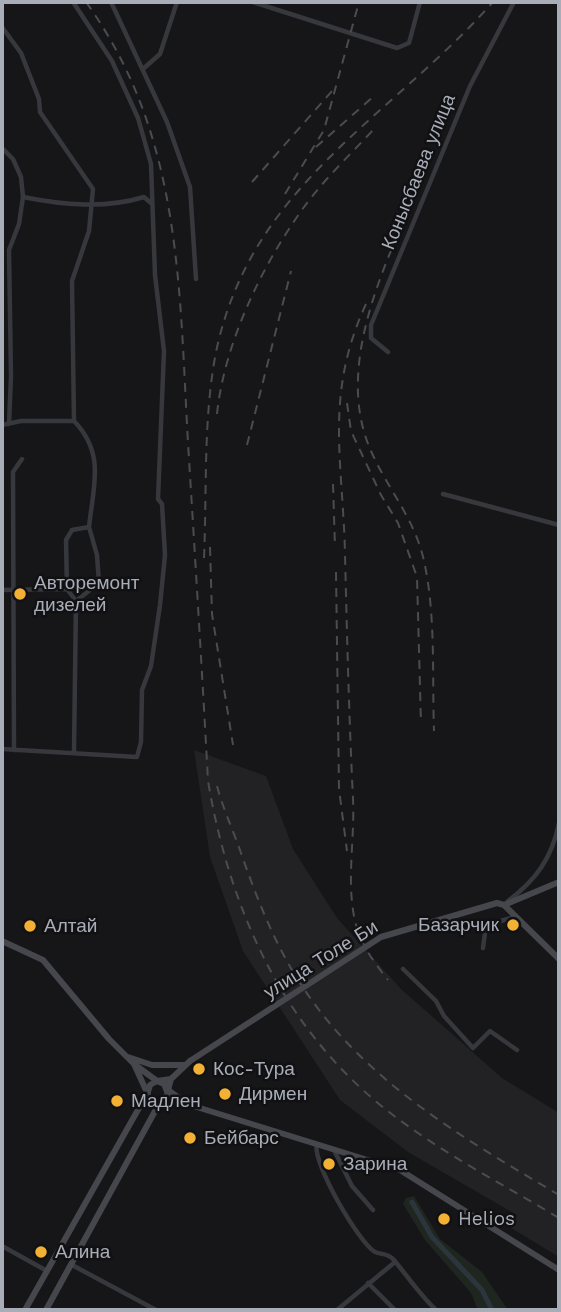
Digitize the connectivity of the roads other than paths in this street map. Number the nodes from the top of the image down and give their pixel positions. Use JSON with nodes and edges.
{"nodes":[{"id":1,"x":73,"y":2,"type":"edge"},
{"id":2,"x":111,"y":2,"type":"edge"},
{"id":3,"x":177,"y":2,"type":"edge"},
{"id":4,"x":253,"y":2,"type":"edge"},
{"id":5,"x":420,"y":2,"type":"edge"},
{"id":6,"x":514,"y":2,"type":"edge"},
{"id":7,"x":2,"y":27,"type":"edge"},
{"id":8,"x":143,"y":69,"type":"junction"},
{"id":9,"x":2,"y":148,"type":"edge"},
{"id":10,"x":23,"y":197,"type":"junction"},
{"id":11,"x":92,"y":205,"type":"junction"},
{"id":12,"x":152,"y":205,"type":"junction"},
{"id":13,"x":196,"y":279,"type":"dead end"},
{"id":14,"x":388,"y":352,"type":"dead end"},
{"id":15,"x":74,"y":421,"type":"junction"},
{"id":16,"x":9,"y":424,"type":"junction"},
{"id":17,"x":2,"y":425,"type":"edge"},
{"id":18,"x":22,"y":459,"type":"dead end"},
{"id":19,"x":443,"y":494,"type":"dead end"},
{"id":20,"x":559,"y":525,"type":"edge"},
{"id":21,"x":89,"y":527,"type":"junction"},
{"id":22,"x":67,"y":589,"type":"junction"},
{"id":23,"x":2,"y":590,"type":"edge"},
{"id":24,"x":13,"y":590,"type":"junction"},
{"id":25,"x":76,"y":601,"type":"junction"},
{"id":26,"x":2,"y":749,"type":"edge"},
{"id":27,"x":13,"y":750,"type":"junction"},
{"id":28,"x":74,"y":751,"type":"junction"},
{"id":29,"x":559,"y":823,"type":"edge"},
{"id":30,"x":559,"y":882,"type":"edge"},
{"id":31,"x":500,"y":904,"type":"junction"},
{"id":32,"x":516,"y":916,"type":"junction"},
{"id":33,"x":2,"y":941,"type":"edge"},
{"id":34,"x":483,"y":948,"type":"dead end"},
{"id":35,"x":559,"y":959,"type":"edge"},
{"id":36,"x":403,"y":969,"type":"dead end"},
{"id":37,"x":517,"y":1050,"type":"dead end"},
{"id":38,"x":127,"y":1057,"type":"junction"},
{"id":39,"x":187,"y":1063,"type":"junction"},
{"id":40,"x":134,"y":1064,"type":"junction"},
{"id":41,"x":171,"y":1079,"type":"junction"},
{"id":42,"x":157,"y":1082,"type":"junction"},
{"id":43,"x":168,"y":1090,"type":"junction"},
{"id":44,"x":148,"y":1092,"type":"junction"},
{"id":45,"x":160,"y":1102,"type":"junction"},
{"id":46,"x":187,"y":1104,"type":"junction"},
{"id":47,"x":317,"y":1144,"type":"junction"},
{"id":48,"x":334,"y":1150,"type":"junction"},
{"id":49,"x":373,"y":1210,"type":"dead end"},
{"id":50,"x":2,"y":1246,"type":"edge"},
{"id":51,"x":395,"y":1262,"type":"junction"},
{"id":52,"x":72,"y":1265,"type":"junction"},
{"id":53,"x":559,"y":1270,"type":"edge"},
{"id":54,"x":48,"y":1272,"type":"junction"},
{"id":55,"x":64,"y":1280,"type":"junction"},
{"id":56,"x":368,"y":1283,"type":"junction"},
{"id":57,"x":26,"y":1310,"type":"edge"},
{"id":58,"x":46,"y":1310,"type":"edge"},
{"id":59,"x":156,"y":1310,"type":"edge"},
{"id":60,"x":339,"y":1310,"type":"edge"},
{"id":61,"x":395,"y":1310,"type":"edge"},
{"id":62,"x":436,"y":1310,"type":"edge"}],
"edges":[{"from":1,"to":12,"type":"street"},
{"from":2,"to":8,"type":"street"},
{"from":3,"to":8,"type":"street"},
{"from":4,"to":5,"type":"street"},
{"from":6,"to":14,"type":"street","name":"Конысбаева улица"},
{"from":7,"to":11,"type":"street"},
{"from":8,"to":13,"type":"street"},
{"from":9,"to":10,"type":"street"},
{"from":10,"to":11,"type":"street"},
{"from":10,"to":16,"type":"street"},
{"from":11,"to":12,"type":"street"},
{"from":11,"to":15,"type":"street"},
{"from":12,"to":28,"type":"street"},
{"from":15,"to":16,"type":"street"},
{"from":15,"to":21,"type":"street"},
{"from":16,"to":17,"type":"street"},
{"from":18,"to":24,"type":"street"},
{"from":19,"to":20,"type":"street"},
{"from":21,"to":22,"type":"street"},
{"from":21,"to":25,"type":"street"},
{"from":22,"to":24,"type":"street"},
{"from":22,"to":25,"type":"street"},
{"from":23,"to":24,"type":"street"},
{"from":24,"to":27,"type":"street"},
{"from":25,"to":28,"type":"street"},
{"from":26,"to":27,"type":"street"},
{"from":27,"to":28,"type":"street"},
{"from":29,"to":31,"type":"street"},
{"from":30,"to":31,"type":"main road","name":"улица Толе Би"},
{"from":31,"to":32,"type":"main road"},
{"from":31,"to":39,"type":"main road","name":"улица Толе Би","bridge":true},
{"from":32,"to":34,"type":"street"},
{"from":32,"to":35,"type":"main road"},
{"from":33,"to":38,"type":"main road"},
{"from":36,"to":37,"type":"street"},
{"from":38,"to":39,"type":"main road"},
{"from":38,"to":40,"type":"main road"},
{"from":39,"to":41,"type":"main road","name":"улица Толе Би"},
{"from":40,"to":42,"type":"main road"},
{"from":40,"to":44,"type":"main road"},
{"from":41,"to":42,"type":"main road"},
{"from":41,"to":43,"type":"main road","name":"улица Толе Би"},
{"from":42,"to":43,"type":"main road"},
{"from":42,"to":44,"type":"main road"},
{"from":43,"to":45,"type":"main road"},
{"from":43,"to":46,"type":"main road"},
{"from":44,"to":45,"type":"main road"},
{"from":44,"to":54,"type":"main road"},
{"from":45,"to":46,"type":"main road"},
{"from":45,"to":52,"type":"main road"},
{"from":46,"to":47,"type":"main road"},
{"from":47,"to":48,"type":"main road"},
{"from":47,"to":51,"type":"street"},
{"from":48,"to":49,"type":"street"},
{"from":48,"to":53,"type":"main road"},
{"from":50,"to":54,"type":"street"},
{"from":51,"to":56,"type":"street"},
{"from":51,"to":62,"type":"street"},
{"from":52,"to":55,"type":"main road"},
{"from":52,"to":59,"type":"street"},
{"from":54,"to":55,"type":"main road"},
{"from":54,"to":57,"type":"main road"},
{"from":55,"to":58,"type":"main road"},
{"from":56,"to":60,"type":"street"},
{"from":56,"to":61,"type":"street"}]}
